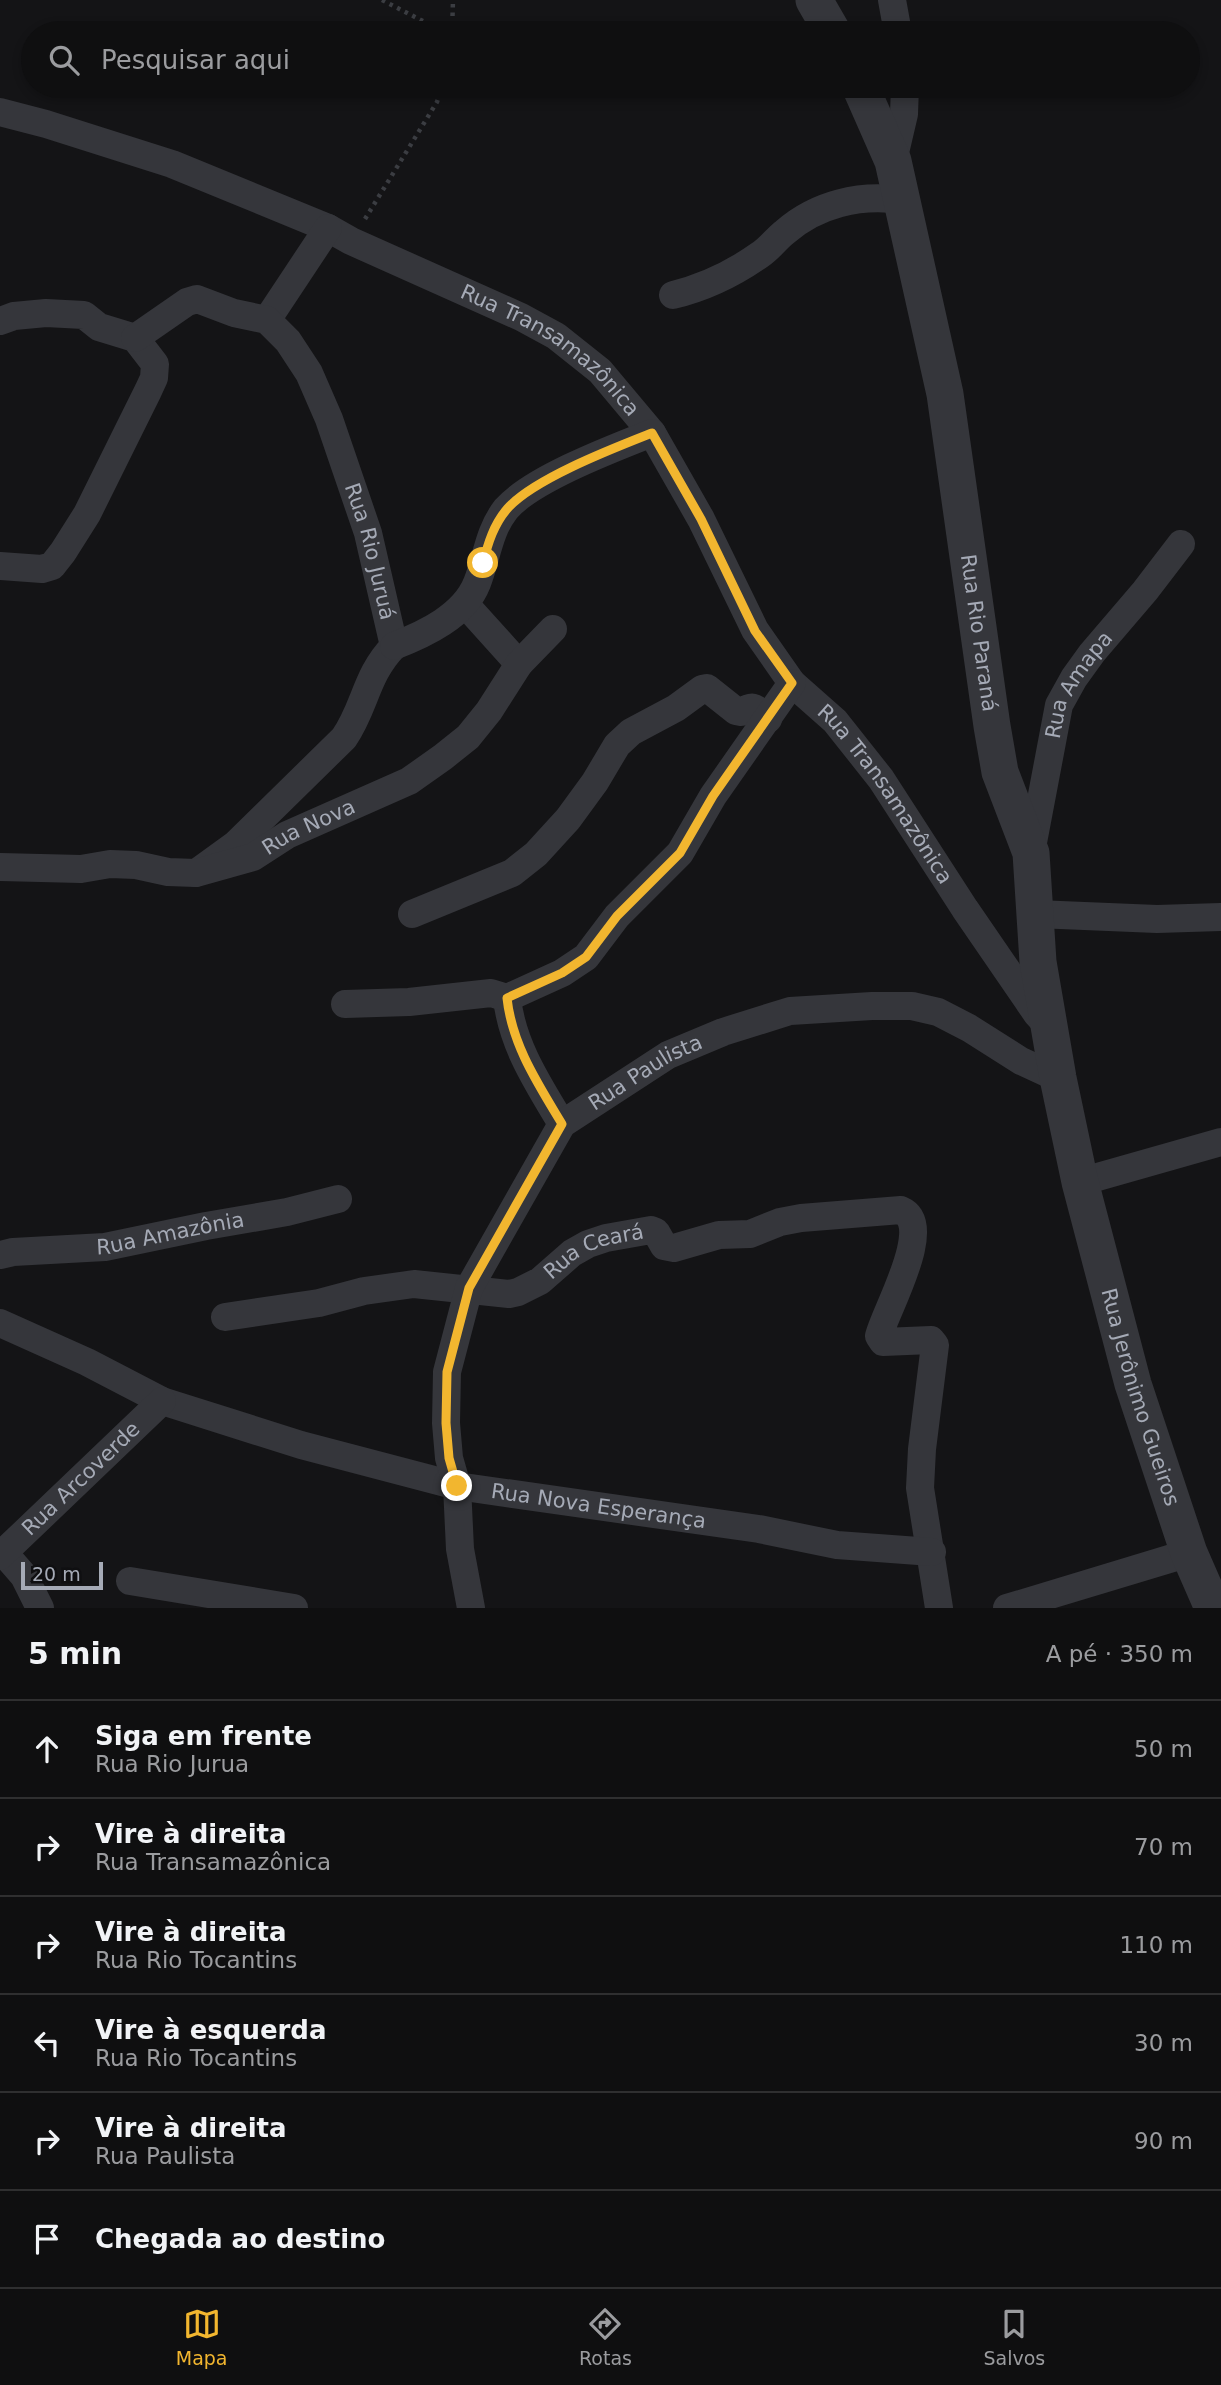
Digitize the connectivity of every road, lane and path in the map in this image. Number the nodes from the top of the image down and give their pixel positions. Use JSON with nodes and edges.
{"nodes":[{"id":1,"x":382,"y":0,"type":"edge"},
{"id":2,"x":453,"y":0,"type":"edge"},
{"id":3,"x":814,"y":0,"type":"edge"},
{"id":4,"x":892,"y":0,"type":"edge"},
{"id":5,"x":423,"y":21,"type":"edge"},
{"id":6,"x":452,"y":21,"type":"edge"},
{"id":7,"x":826,"y":21,"type":"edge"},
{"id":8,"x":896,"y":21,"type":"edge"},
{"id":9,"x":438,"y":98,"type":"edge"},
{"id":10,"x":865,"y":98,"type":"edge"},
{"id":11,"x":905,"y":98,"type":"edge"},
{"id":12,"x":0,"y":112,"type":"edge"},
{"id":13,"x":893,"y":161,"type":"junction"},
{"id":14,"x":901,"y":200,"type":"junction"},
{"id":15,"x":340,"y":234,"type":"junction"},
{"id":16,"x":673,"y":295,"type":"dead end"},
{"id":17,"x":267,"y":320,"type":"junction"},
{"id":18,"x":0,"y":321,"type":"edge"},
{"id":19,"x":135,"y":338,"type":"junction"},
{"id":20,"x":652,"y":433,"type":"junction"},
{"id":21,"x":1181,"y":544,"type":"dead end"},
{"id":22,"x":0,"y":566,"type":"edge"},
{"id":23,"x":465,"y":604,"type":"junction"},
{"id":24,"x":553,"y":629,"type":"dead end"},
{"id":25,"x":394,"y":646,"type":"junction"},
{"id":26,"x":519,"y":664,"type":"junction"},
{"id":27,"x":792,"y":683,"type":"junction"},
{"id":28,"x":768,"y":719,"type":"junction"},
{"id":29,"x":1031,"y":853,"type":"junction"},
{"id":30,"x":0,"y":867,"type":"edge"},
{"id":31,"x":196,"y":873,"type":"junction"},
{"id":32,"x":412,"y":914,"type":"dead end"},
{"id":33,"x":1036,"y":914,"type":"junction"},
{"id":34,"x":1221,"y":917,"type":"edge"},
{"id":35,"x":507,"y":998,"type":"junction"},
{"id":36,"x":345,"y":1003,"type":"dead end"},
{"id":37,"x":1051,"y":1029,"type":"junction"},
{"id":38,"x":1058,"y":1078,"type":"junction"},
{"id":39,"x":562,"y":1124,"type":"junction"},
{"id":40,"x":1221,"y":1142,"type":"edge"},
{"id":41,"x":1080,"y":1182,"type":"junction"},
{"id":42,"x":338,"y":1199,"type":"dead end"},
{"id":43,"x":0,"y":1255,"type":"edge"},
{"id":44,"x":469,"y":1288,"type":"junction"},
{"id":45,"x":225,"y":1317,"type":"dead end"},
{"id":46,"x":0,"y":1323,"type":"edge"},
{"id":47,"x":162,"y":1401,"type":"junction"},
{"id":48,"x":457,"y":1486,"type":"junction"},
{"id":49,"x":932,"y":1552,"type":"junction"},
{"id":50,"x":1189,"y":1553,"type":"junction"},
{"id":51,"x":2,"y":1555,"type":"edge"},
{"id":52,"x":130,"y":1581,"type":"dead end"},
{"id":53,"x":40,"y":1608,"type":"edge"},
{"id":54,"x":294,"y":1608,"type":"edge"},
{"id":55,"x":471,"y":1608,"type":"edge"},
{"id":56,"x":939,"y":1608,"type":"edge"},
{"id":57,"x":1007,"y":1608,"type":"edge"},
{"id":58,"x":1213,"y":1608,"type":"edge"}],
"edges":[{"from":1,"to":5,"type":"path"},
{"from":2,"to":6,"type":"path"},
{"from":3,"to":7,"type":"street"},
{"from":4,"to":8,"type":"street"},
{"from":9,"to":15,"type":"path"},
{"from":10,"to":13,"type":"street","name":"Rua Rio Paraná"},
{"from":11,"to":13,"type":"street"},
{"from":12,"to":15,"type":"street","name":"Rua Transamazônica"},
{"from":13,"to":14,"type":"street","name":"Rua Rio Paraná"},
{"from":14,"to":16,"type":"street"},
{"from":14,"to":29,"type":"street","name":"Rua Rio Paraná"},
{"from":15,"to":17,"type":"street"},
{"from":15,"to":20,"type":"street","name":"Rua Transamazônica"},
{"from":17,"to":19,"type":"street"},
{"from":17,"to":25,"type":"street","name":"Rua Rio Juruá"},
{"from":18,"to":19,"type":"street"},
{"from":19,"to":22,"type":"street"},
{"from":20,"to":23,"type":"street"},
{"from":20,"to":27,"type":"street","name":"Rua Transamazônica"},
{"from":21,"to":29,"type":"street","name":"Rua Amapa"},
{"from":23,"to":25,"type":"street"},
{"from":23,"to":26,"type":"street"},
{"from":24,"to":26,"type":"street","name":"Rua Nova"},
{"from":25,"to":31,"type":"street","name":"Rua Rio Juruá"},
{"from":26,"to":31,"type":"street","name":"Rua Nova"},
{"from":27,"to":28,"type":"street"},
{"from":27,"to":37,"type":"street","name":"Rua Transamazônica"},
{"from":28,"to":32,"type":"street"},
{"from":28,"to":35,"type":"street"},
{"from":29,"to":33,"type":"street","name":"Rua Rio Paraná"},
{"from":30,"to":31,"type":"street","name":"Rua Nova"},
{"from":33,"to":34,"type":"street"},
{"from":33,"to":37,"type":"street","name":"Rua Rio Paraná"},
{"from":35,"to":36,"type":"street"},
{"from":35,"to":39,"type":"street"},
{"from":37,"to":38,"type":"street","name":"Rua Rio Paraná"},
{"from":38,"to":39,"type":"street","name":"Rua Paulista"},
{"from":38,"to":41,"type":"street","name":"Rua Rio Paraná"},
{"from":39,"to":44,"type":"street","name":"Rua Paulista"},
{"from":40,"to":41,"type":"street"},
{"from":41,"to":50,"type":"street","name":"Rua Jerônimo Gueiros"},
{"from":42,"to":43,"type":"street","name":"Rua Amazônia"},
{"from":44,"to":45,"type":"street","name":"Rua Ceará"},
{"from":44,"to":48,"type":"street","name":"Rua Paulista"},
{"from":44,"to":49,"type":"street","name":"Rua Ceará"},
{"from":46,"to":47,"type":"street","name":"Rua Nova Esperança"},
{"from":47,"to":48,"type":"street","name":"Rua Nova Esperança"},
{"from":47,"to":51,"type":"street","name":"Rua Arcoverde"},
{"from":48,"to":49,"type":"street","name":"Rua Nova Esperança"},
{"from":48,"to":55,"type":"street","name":"Rua Paulista"},
{"from":49,"to":56,"type":"street"},
{"from":50,"to":57,"type":"street"},
{"from":50,"to":58,"type":"street","name":"Rua Jerônimo Gueiros"},
{"from":51,"to":53,"type":"street"},
{"from":52,"to":54,"type":"street"}]}
